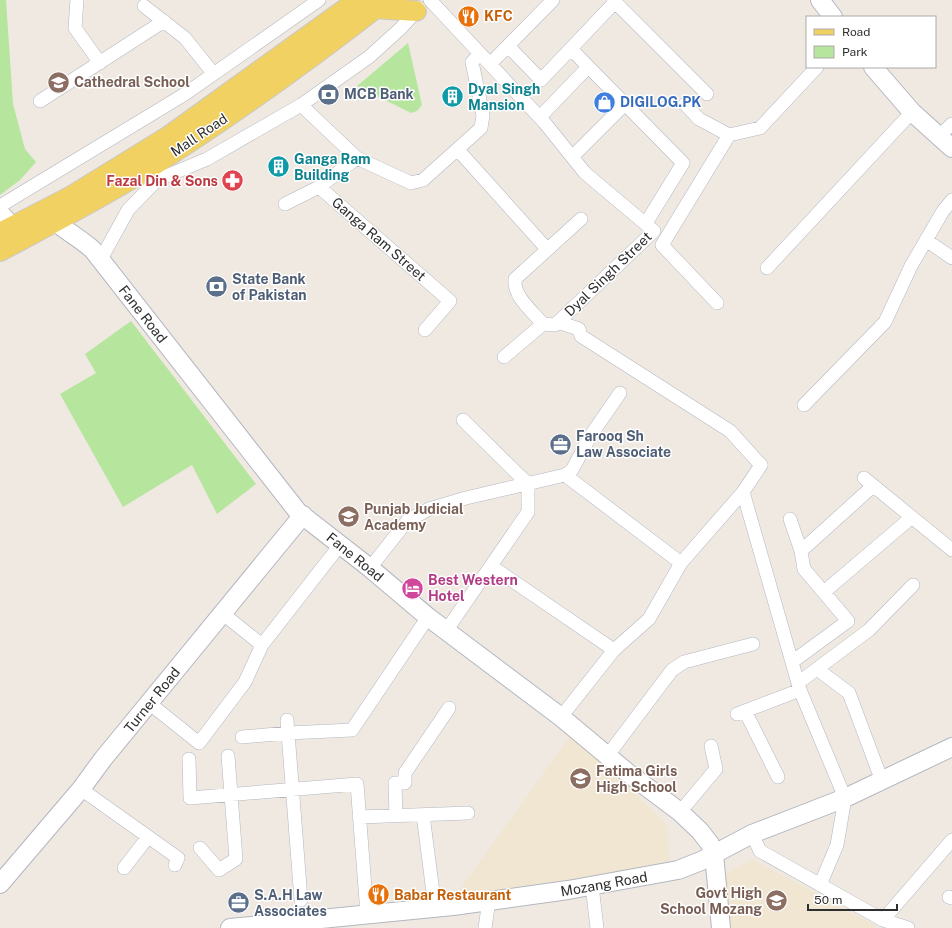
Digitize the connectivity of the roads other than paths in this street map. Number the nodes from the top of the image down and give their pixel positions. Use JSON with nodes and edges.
{"nodes":[{"id":1,"x":76,"y":0,"type":"edge"},
{"id":2,"x":319,"y":0,"type":"edge"},
{"id":3,"x":552,"y":0,"type":"edge"},
{"id":4,"x":820,"y":0,"type":"edge"},
{"id":5,"x":614,"y":1,"type":"edge"},
{"id":6,"x":373,"y":3,"type":"edge"},
{"id":7,"x":424,"y":4,"type":"edge"},
{"id":8,"x":144,"y":6,"type":"dead end"},
{"id":9,"x":832,"y":16,"type":"edge"},
{"id":10,"x":164,"y":21,"type":"junction"},
{"id":11,"x":508,"y":46,"type":"junction"},
{"id":12,"x":571,"y":49,"type":"junction"},
{"id":13,"x":480,"y":54,"type":"junction"},
{"id":14,"x":100,"y":63,"type":"junction"},
{"id":15,"x":490,"y":64,"type":"junction"},
{"id":16,"x":588,"y":67,"type":"junction"},
{"id":17,"x":816,"y":68,"type":"edge"},
{"id":18,"x":874,"y":68,"type":"edge"},
{"id":19,"x":213,"y":74,"type":"junction"},
{"id":20,"x":707,"y":94,"type":"dead end"},
{"id":21,"x":40,"y":100,"type":"dead end"},
{"id":22,"x":625,"y":104,"type":"junction"},
{"id":23,"x":685,"y":104,"type":"dead end"},
{"id":24,"x":301,"y":105,"type":"junction"},
{"id":25,"x":912,"y":112,"type":"junction"},
{"id":26,"x":540,"y":117,"type":"junction"},
{"id":27,"x":952,"y":124,"type":"edge"},
{"id":28,"x":730,"y":135,"type":"junction"},
{"id":29,"x":946,"y":142,"type":"edge"},
{"id":30,"x":458,"y":150,"type":"junction"},
{"id":31,"x":572,"y":157,"type":"junction"},
{"id":32,"x":357,"y":158,"type":"junction"},
{"id":33,"x":151,"y":175,"type":"junction"},
{"id":34,"x":319,"y":187,"type":"junction"},
{"id":35,"x":952,"y":200,"type":"edge"},
{"id":36,"x":285,"y":204,"type":"dead end"},
{"id":37,"x":0,"y":206,"type":"edge"},
{"id":38,"x":50,"y":216,"type":"junction"},
{"id":39,"x":581,"y":219,"type":"dead end"},
{"id":40,"x":646,"y":223,"type":"junction"},
{"id":41,"x":5,"y":233,"type":"edge"},
{"id":42,"x":926,"y":240,"type":"junction"},
{"id":43,"x":547,"y":249,"type":"junction"},
{"id":44,"x":952,"y":258,"type":"edge"},
{"id":45,"x":101,"y":259,"type":"junction"},
{"id":46,"x":767,"y":268,"type":"dead end"},
{"id":47,"x":717,"y":303,"type":"dead end"},
{"id":48,"x":552,"y":324,"type":"junction"},
{"id":49,"x":425,"y":330,"type":"dead end"},
{"id":50,"x":504,"y":358,"type":"dead end"},
{"id":51,"x":620,"y":393,"type":"dead end"},
{"id":52,"x":804,"y":405,"type":"dead end"},
{"id":53,"x":463,"y":420,"type":"dead end"},
{"id":54,"x":566,"y":475,"type":"junction"},
{"id":55,"x":528,"y":484,"type":"junction"},
{"id":56,"x":743,"y":492,"type":"junction"},
{"id":57,"x":303,"y":515,"type":"junction"},
{"id":58,"x":912,"y":517,"type":"junction"},
{"id":59,"x":790,"y":520,"type":"dead end"},
{"id":60,"x":340,"y":545,"type":"junction"},
{"id":61,"x":952,"y":550,"type":"edge"},
{"id":62,"x":801,"y":551,"type":"junction"},
{"id":63,"x":681,"y":563,"type":"junction"},
{"id":64,"x":491,"y":566,"type":"junction"},
{"id":65,"x":370,"y":568,"type":"junction"},
{"id":66,"x":913,"y":585,"type":"dead end"},
{"id":67,"x":824,"y":592,"type":"junction"},
{"id":68,"x":222,"y":613,"type":"junction"},
{"id":69,"x":428,"y":618,"type":"junction"},
{"id":70,"x":446,"y":631,"type":"junction"},
{"id":71,"x":753,"y":644,"type":"dead end"},
{"id":72,"x":262,"y":645,"type":"junction"},
{"id":73,"x":614,"y":650,"type":"junction"},
{"id":74,"x":792,"y":662,"type":"junction"},
{"id":75,"x":817,"y":669,"type":"junction"},
{"id":76,"x":799,"y":686,"type":"junction"},
{"id":77,"x":148,"y":704,"type":"junction"},
{"id":78,"x":449,"y":708,"type":"dead end"},
{"id":79,"x":561,"y":717,"type":"junction"},
{"id":80,"x":287,"y":720,"type":"dead end"},
{"id":81,"x":288,"y":733,"type":"junction"},
{"id":82,"x":242,"y":738,"type":"dead end"},
{"id":83,"x":711,"y":746,"type":"dead end"},
{"id":84,"x":952,"y":747,"type":"edge"},
{"id":85,"x":608,"y":755,"type":"junction"},
{"id":86,"x":228,"y":756,"type":"dead end"},
{"id":87,"x":190,"y":759,"type":"dead end"},
{"id":88,"x":778,"y":777,"type":"dead end"},
{"id":89,"x":882,"y":781,"type":"junction"},
{"id":90,"x":81,"y":789,"type":"junction"},
{"id":91,"x":291,"y":790,"type":"junction"},
{"id":92,"x":231,"y":794,"type":"junction"},
{"id":93,"x":845,"y":798,"type":"junction"},
{"id":94,"x":680,"y":812,"type":"junction"},
{"id":95,"x":468,"y":813,"type":"dead end"},
{"id":96,"x":423,"y":815,"type":"junction"},
{"id":97,"x":396,"y":816,"type":"junction"},
{"id":98,"x":359,"y":817,"type":"junction"},
{"id":99,"x":752,"y":834,"type":"junction"},
{"id":100,"x":148,"y":837,"type":"junction"},
{"id":101,"x":952,"y":840,"type":"edge"},
{"id":102,"x":200,"y":848,"type":"dead end"},
{"id":103,"x":714,"y":854,"type":"junction"},
{"id":104,"x":175,"y":865,"type":"dead end"},
{"id":105,"x":124,"y":868,"type":"dead end"},
{"id":106,"x":0,"y":884,"type":"edge"},
{"id":107,"x":820,"y":885,"type":"junction"},
{"id":108,"x":592,"y":886,"type":"junction"},
{"id":109,"x":301,"y":900,"type":"dead end"},
{"id":110,"x":489,"y":900,"type":"junction"},
{"id":111,"x":435,"y":908,"type":"junction"},
{"id":112,"x":370,"y":918,"type":"edge"},
{"id":113,"x":883,"y":924,"type":"edge"},
{"id":114,"x":230,"y":928,"type":"edge"},
{"id":115,"x":485,"y":928,"type":"edge"},
{"id":116,"x":597,"y":928,"type":"edge"},
{"id":117,"x":720,"y":928,"type":"edge"},
{"id":118,"x":908,"y":928,"type":"edge"}],
"edges":[{"from":1,"to":14,"type":"street"},
{"from":2,"to":19,"type":"street"},
{"from":3,"to":11,"type":"street"},
{"from":4,"to":9,"type":"main road"},
{"from":5,"to":12,"type":"street"},
{"from":5,"to":20,"type":"street"},
{"from":6,"to":7,"type":"main road"},
{"from":6,"to":33,"type":"main road","name":"Mall Road"},
{"from":6,"to":38,"type":"main road","name":"Mall Road"},
{"from":7,"to":13,"type":"street","name":"Dyal Singh Street"},
{"from":7,"to":24,"type":"street"},
{"from":8,"to":10,"type":"street"},
{"from":10,"to":14,"type":"street"},
{"from":10,"to":19,"type":"street"},
{"from":11,"to":12,"type":"street"},
{"from":11,"to":15,"type":"street"},
{"from":12,"to":16,"type":"street"},
{"from":13,"to":15,"type":"street","name":"Dyal Singh Street"},
{"from":13,"to":30,"type":"street"},
{"from":14,"to":21,"type":"street"},
{"from":15,"to":26,"type":"street","name":"Dyal Singh Street"},
{"from":16,"to":22,"type":"street"},
{"from":16,"to":26,"type":"street"},
{"from":17,"to":28,"type":"street"},
{"from":18,"to":25,"type":"main road"},
{"from":19,"to":37,"type":"street"},
{"from":22,"to":31,"type":"street"},
{"from":22,"to":40,"type":"street"},
{"from":23,"to":28,"type":"street"},
{"from":24,"to":32,"type":"street"},
{"from":24,"to":33,"type":"street"},
{"from":25,"to":29,"type":"main road"},
{"from":25,"to":46,"type":"street"},
{"from":26,"to":31,"type":"street","name":"Dyal Singh Street"},
{"from":27,"to":29,"type":"street"},
{"from":28,"to":47,"type":"street"},
{"from":30,"to":32,"type":"street"},
{"from":30,"to":43,"type":"street"},
{"from":31,"to":40,"type":"street","name":"Dyal Singh Street"},
{"from":32,"to":34,"type":"street","name":"Ganga Ram Street"},
{"from":33,"to":38,"type":"main road","name":"Mall Road"},
{"from":33,"to":45,"type":"street"},
{"from":34,"to":36,"type":"street"},
{"from":34,"to":49,"type":"street","name":"Ganga Ram Street"},
{"from":35,"to":42,"type":"street"},
{"from":38,"to":41,"type":"main road","name":"Mall Road"},
{"from":38,"to":45,"type":"main road","name":"Fane Road"},
{"from":39,"to":43,"type":"street"},
{"from":40,"to":48,"type":"street","name":"Dyal Singh Street"},
{"from":42,"to":44,"type":"street"},
{"from":42,"to":52,"type":"street"},
{"from":43,"to":48,"type":"street"},
{"from":45,"to":57,"type":"main road","name":"Fane Road"},
{"from":48,"to":50,"type":"street"},
{"from":48,"to":56,"type":"street"},
{"from":51,"to":54,"type":"street"},
{"from":53,"to":55,"type":"street"},
{"from":54,"to":55,"type":"street"},
{"from":54,"to":63,"type":"street"},
{"from":55,"to":64,"type":"street"},
{"from":55,"to":65,"type":"street"},
{"from":56,"to":63,"type":"street"},
{"from":56,"to":74,"type":"street"},
{"from":57,"to":60,"type":"main road","name":"Fane Road"},
{"from":57,"to":68,"type":"main road","name":"Turner Road"},
{"from":58,"to":61,"type":"street"},
{"from":58,"to":62,"type":"street"},
{"from":58,"to":67,"type":"street"},
{"from":59,"to":62,"type":"street"},
{"from":60,"to":65,"type":"main road","name":"Fane Road"},
{"from":60,"to":72,"type":"street"},
{"from":62,"to":67,"type":"street"},
{"from":63,"to":73,"type":"street"},
{"from":64,"to":70,"type":"street"},
{"from":64,"to":73,"type":"street"},
{"from":65,"to":69,"type":"main road","name":"Fane Road"},
{"from":66,"to":75,"type":"street"},
{"from":67,"to":74,"type":"street"},
{"from":68,"to":72,"type":"street"},
{"from":68,"to":77,"type":"main road","name":"Turner Road"},
{"from":69,"to":70,"type":"main road","name":"Fane Road"},
{"from":69,"to":81,"type":"street"},
{"from":70,"to":79,"type":"main road","name":"Fane Road"},
{"from":71,"to":85,"type":"street"},
{"from":72,"to":77,"type":"street"},
{"from":73,"to":79,"type":"street"},
{"from":74,"to":76,"type":"street"},
{"from":75,"to":76,"type":"street"},
{"from":75,"to":89,"type":"street"},
{"from":76,"to":88,"type":"street"},
{"from":76,"to":93,"type":"street"},
{"from":77,"to":90,"type":"main road","name":"Turner Road"},
{"from":78,"to":97,"type":"street"},
{"from":79,"to":85,"type":"main road","name":"Fane Road"},
{"from":80,"to":81,"type":"street"},
{"from":81,"to":82,"type":"street"},
{"from":81,"to":91,"type":"street"},
{"from":83,"to":94,"type":"street"},
{"from":84,"to":89,"type":"main road","name":"Mozang Road"},
{"from":85,"to":94,"type":"main road","name":"Fane Road"},
{"from":86,"to":92,"type":"street"},
{"from":87,"to":92,"type":"street"},
{"from":89,"to":93,"type":"main road","name":"Mozang Road"},
{"from":90,"to":100,"type":"street"},
{"from":90,"to":106,"type":"main road","name":"Turner Road"},
{"from":91,"to":92,"type":"street"},
{"from":91,"to":98,"type":"street"},
{"from":91,"to":109,"type":"street"},
{"from":92,"to":102,"type":"street"},
{"from":93,"to":99,"type":"main road","name":"Mozang Road"},
{"from":93,"to":107,"type":"street"},
{"from":94,"to":103,"type":"main road","name":"Fane Road"},
{"from":95,"to":96,"type":"street"},
{"from":96,"to":97,"type":"street"},
{"from":96,"to":111,"type":"street"},
{"from":97,"to":98,"type":"street"},
{"from":98,"to":112,"type":"street"},
{"from":99,"to":103,"type":"main road","name":"Mozang Road"},
{"from":99,"to":107,"type":"street"},
{"from":100,"to":104,"type":"street"},
{"from":100,"to":105,"type":"street"},
{"from":101,"to":113,"type":"street"},
{"from":103,"to":108,"type":"main road","name":"Mozang Road"},
{"from":103,"to":117,"type":"main road"},
{"from":107,"to":113,"type":"street"},
{"from":108,"to":110,"type":"main road","name":"Mozang Road"},
{"from":108,"to":116,"type":"street"},
{"from":110,"to":111,"type":"main road","name":"Mozang Road"},
{"from":110,"to":115,"type":"street"},
{"from":111,"to":112,"type":"main road","name":"Mozang Road"},
{"from":112,"to":114,"type":"main road","name":"Mozang Road"},
{"from":113,"to":118,"type":"street"}]}
